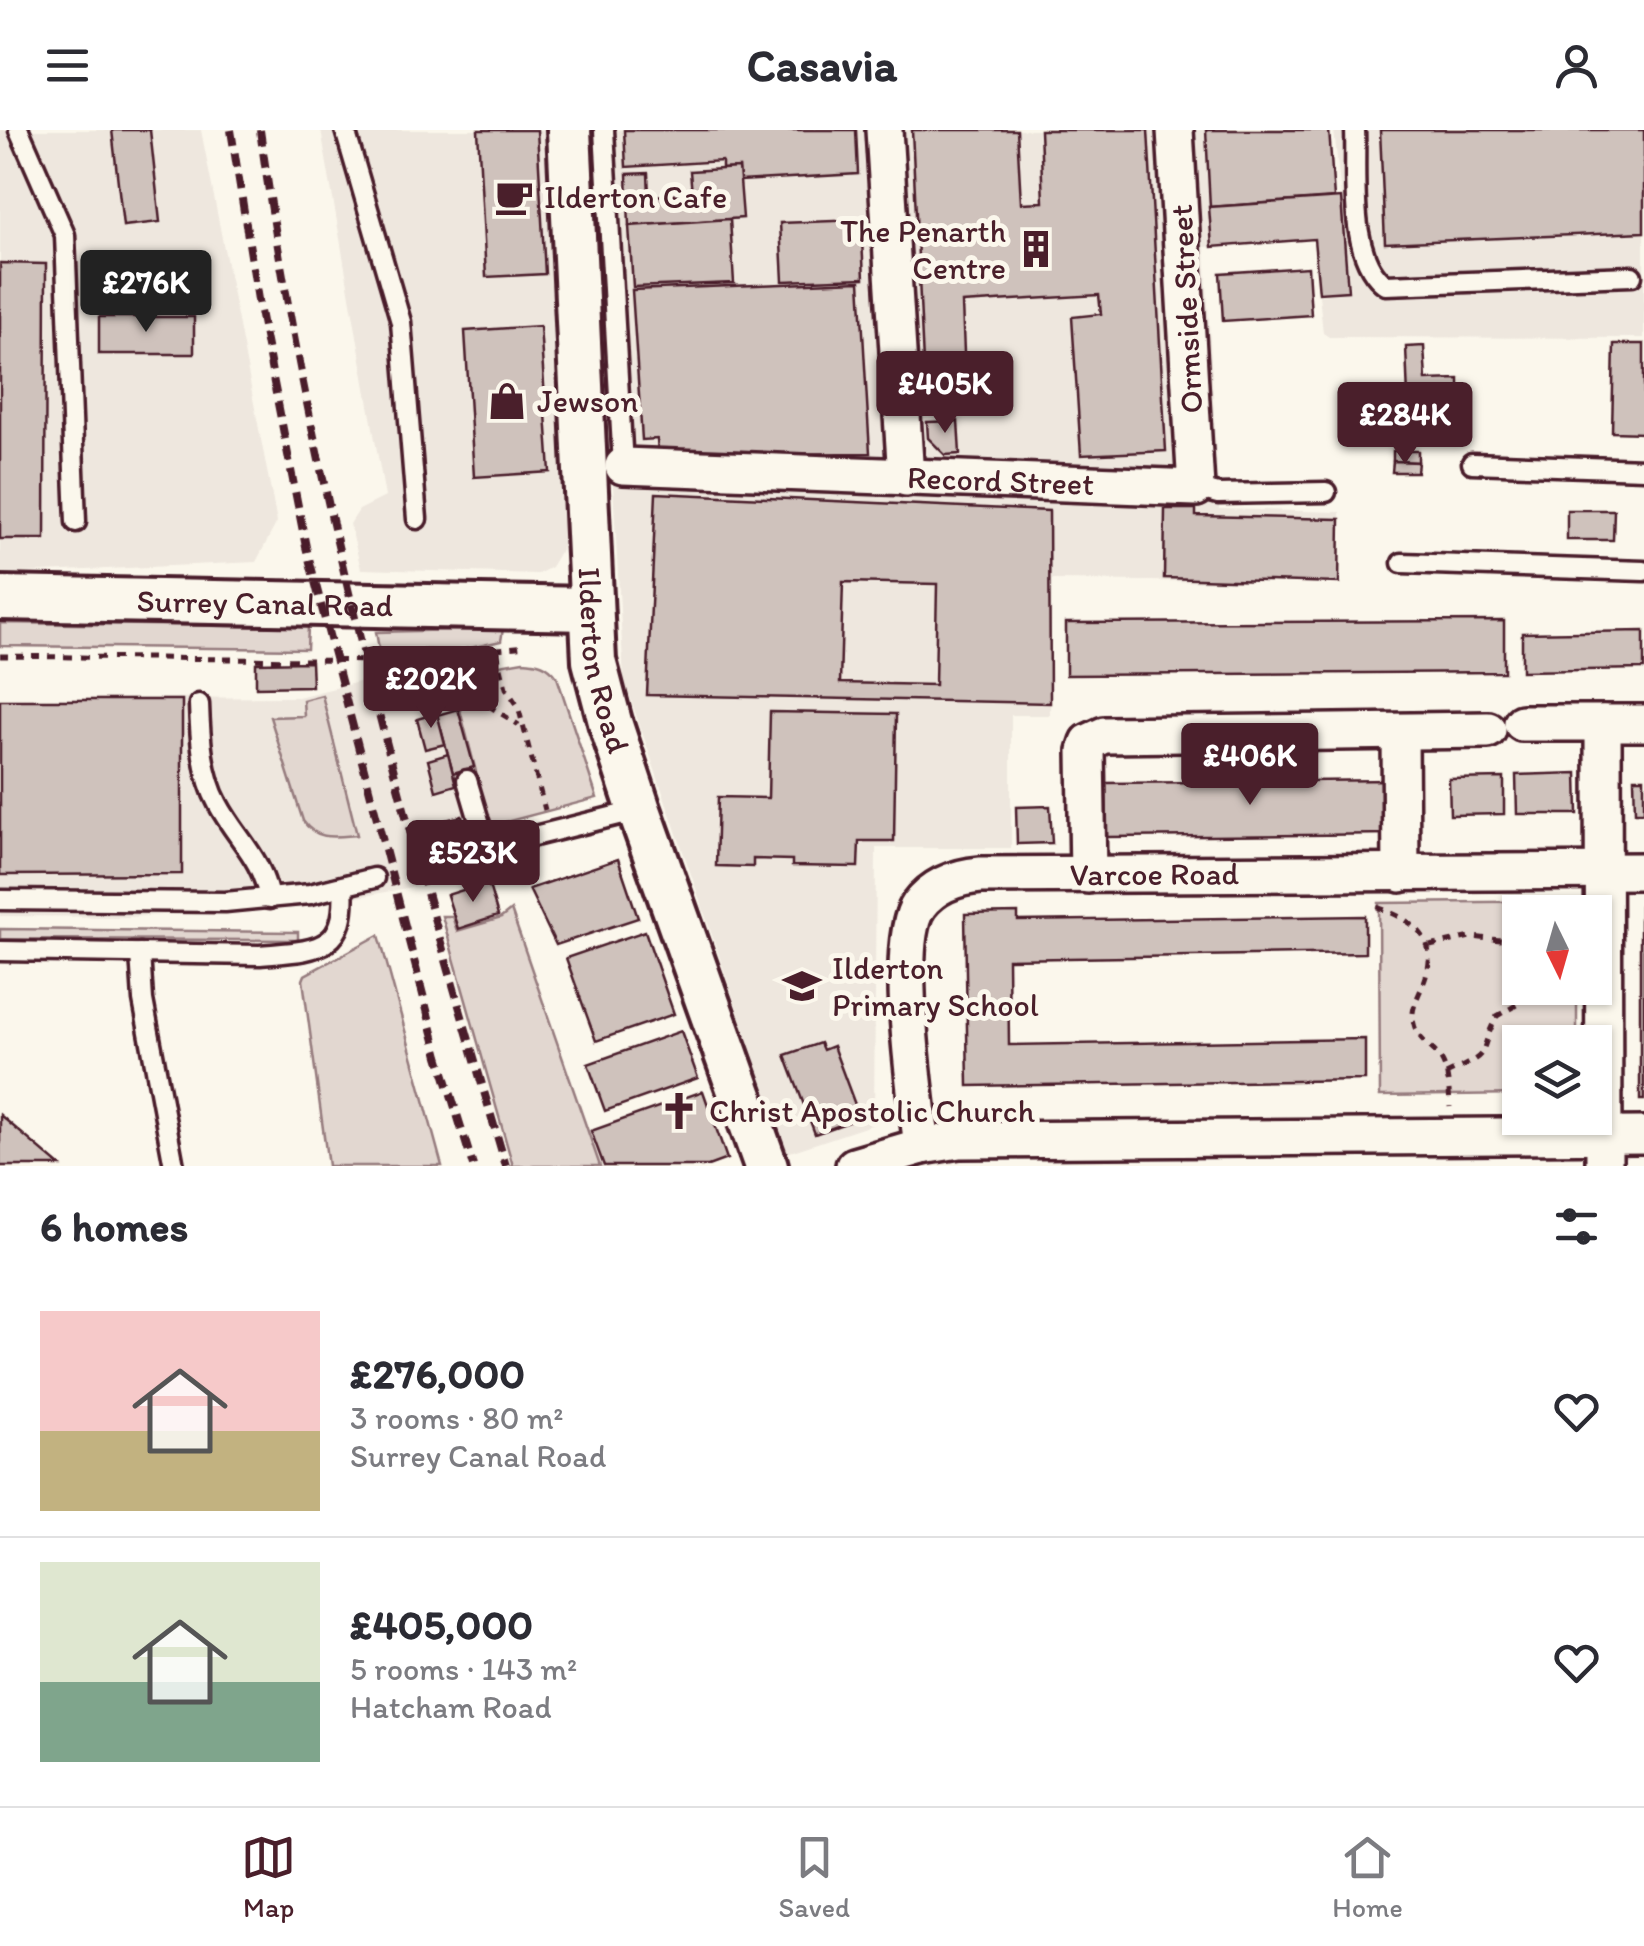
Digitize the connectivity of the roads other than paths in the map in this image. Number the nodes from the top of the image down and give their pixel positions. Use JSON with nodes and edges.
{"nodes":[{"id":1,"x":19,"y":130,"type":"edge"},
{"id":2,"x":345,"y":130,"type":"edge"},
{"id":3,"x":568,"y":130,"type":"edge"},
{"id":4,"x":604,"y":130,"type":"edge"},
{"id":5,"x":884,"y":130,"type":"edge"},
{"id":6,"x":1175,"y":130,"type":"edge"},
{"id":7,"x":1355,"y":130,"type":"edge"},
{"id":8,"x":1632,"y":276,"type":"dead end"},
{"id":9,"x":1472,"y":462,"type":"dead end"},
{"id":10,"x":623,"y":466,"type":"joint"},
{"id":11,"x":1644,"y":469,"type":"edge"},
{"id":12,"x":906,"y":478,"type":"junction"},
{"id":13,"x":1196,"y":488,"type":"junction"},
{"id":14,"x":1326,"y":492,"type":"dead end"},
{"id":15,"x":417,"y":519,"type":"dead end"},
{"id":16,"x":76,"y":522,"type":"dead end"},
{"id":17,"x":1402,"y":563,"type":"dead end"},
{"id":18,"x":1644,"y":571,"type":"edge"},
{"id":19,"x":0,"y":598,"type":"edge"},
{"id":20,"x":591,"y":609,"type":"junction"},
{"id":21,"x":199,"y":704,"type":"dead end"},
{"id":22,"x":1603,"y":723,"type":"junction"},
{"id":23,"x":1644,"y":723,"type":"edge"},
{"id":24,"x":1400,"y":732,"type":"junction"},
{"id":25,"x":467,"y":780,"type":"dead end"},
{"id":26,"x":639,"y":810,"type":"junction"},
{"id":27,"x":486,"y":848,"type":"junction"},
{"id":28,"x":430,"y":862,"type":"dead end"},
{"id":29,"x":1604,"y":871,"type":"junction"},
{"id":30,"x":1644,"y":871,"type":"edge"},
{"id":31,"x":1088,"y":874,"type":"junction"},
{"id":32,"x":1388,"y":874,"type":"junction"},
{"id":33,"x":374,"y":878,"type":"dead end"},
{"id":34,"x":342,"y":886,"type":"junction"},
{"id":35,"x":268,"y":899,"type":"junction"},
{"id":36,"x":0,"y":900,"type":"edge"},
{"id":37,"x":0,"y":951,"type":"edge"},
{"id":38,"x":140,"y":954,"type":"junction"},
{"id":39,"x":1644,"y":1135,"type":"edge"},
{"id":40,"x":922,"y":1146,"type":"junction"},
{"id":41,"x":1604,"y":1150,"type":"edge"},
{"id":42,"x":174,"y":1166,"type":"edge"},
{"id":43,"x":766,"y":1166,"type":"edge"},
{"id":44,"x":854,"y":1166,"type":"edge"}],
"edges":[{"from":1,"to":16,"type":"lane"},
{"from":2,"to":15,"type":"lane"},
{"from":3,"to":20,"type":"street","name":"Ilderton Road"},
{"from":4,"to":10,"type":"lane"},
{"from":5,"to":12,"type":"street"},
{"from":6,"to":13,"type":"street","name":"Ormside Street"},
{"from":7,"to":8,"type":"lane"},
{"from":9,"to":11,"type":"lane"},
{"from":10,"to":12,"type":"street","name":"Record Street"},
{"from":12,"to":13,"type":"street","name":"Record Street"},
{"from":13,"to":14,"type":"lane"},
{"from":17,"to":18,"type":"lane"},
{"from":19,"to":20,"type":"street","name":"Surrey Canal Road"},
{"from":20,"to":26,"type":"street","name":"Ilderton Road"},
{"from":21,"to":35,"type":"lane"},
{"from":22,"to":23,"type":"street"},
{"from":22,"to":24,"type":"street"},
{"from":22,"to":29,"type":"street"},
{"from":24,"to":31,"type":"street"},
{"from":24,"to":32,"type":"street"},
{"from":25,"to":27,"type":"lane"},
{"from":26,"to":27,"type":"lane"},
{"from":26,"to":43,"type":"street","name":"Ilderton Road"},
{"from":27,"to":28,"type":"lane"},
{"from":29,"to":30,"type":"street","name":"Varcoe Road"},
{"from":29,"to":32,"type":"street","name":"Varcoe Road"},
{"from":29,"to":41,"type":"street"},
{"from":31,"to":32,"type":"street","name":"Varcoe Road"},
{"from":31,"to":40,"type":"street","name":"Varcoe Road"},
{"from":33,"to":34,"type":"lane"},
{"from":34,"to":35,"type":"lane"},
{"from":34,"to":38,"type":"lane"},
{"from":35,"to":36,"type":"lane"},
{"from":37,"to":38,"type":"lane"},
{"from":38,"to":42,"type":"lane"},
{"from":39,"to":41,"type":"street"},
{"from":40,"to":41,"type":"street"},
{"from":40,"to":44,"type":"street"}]}
